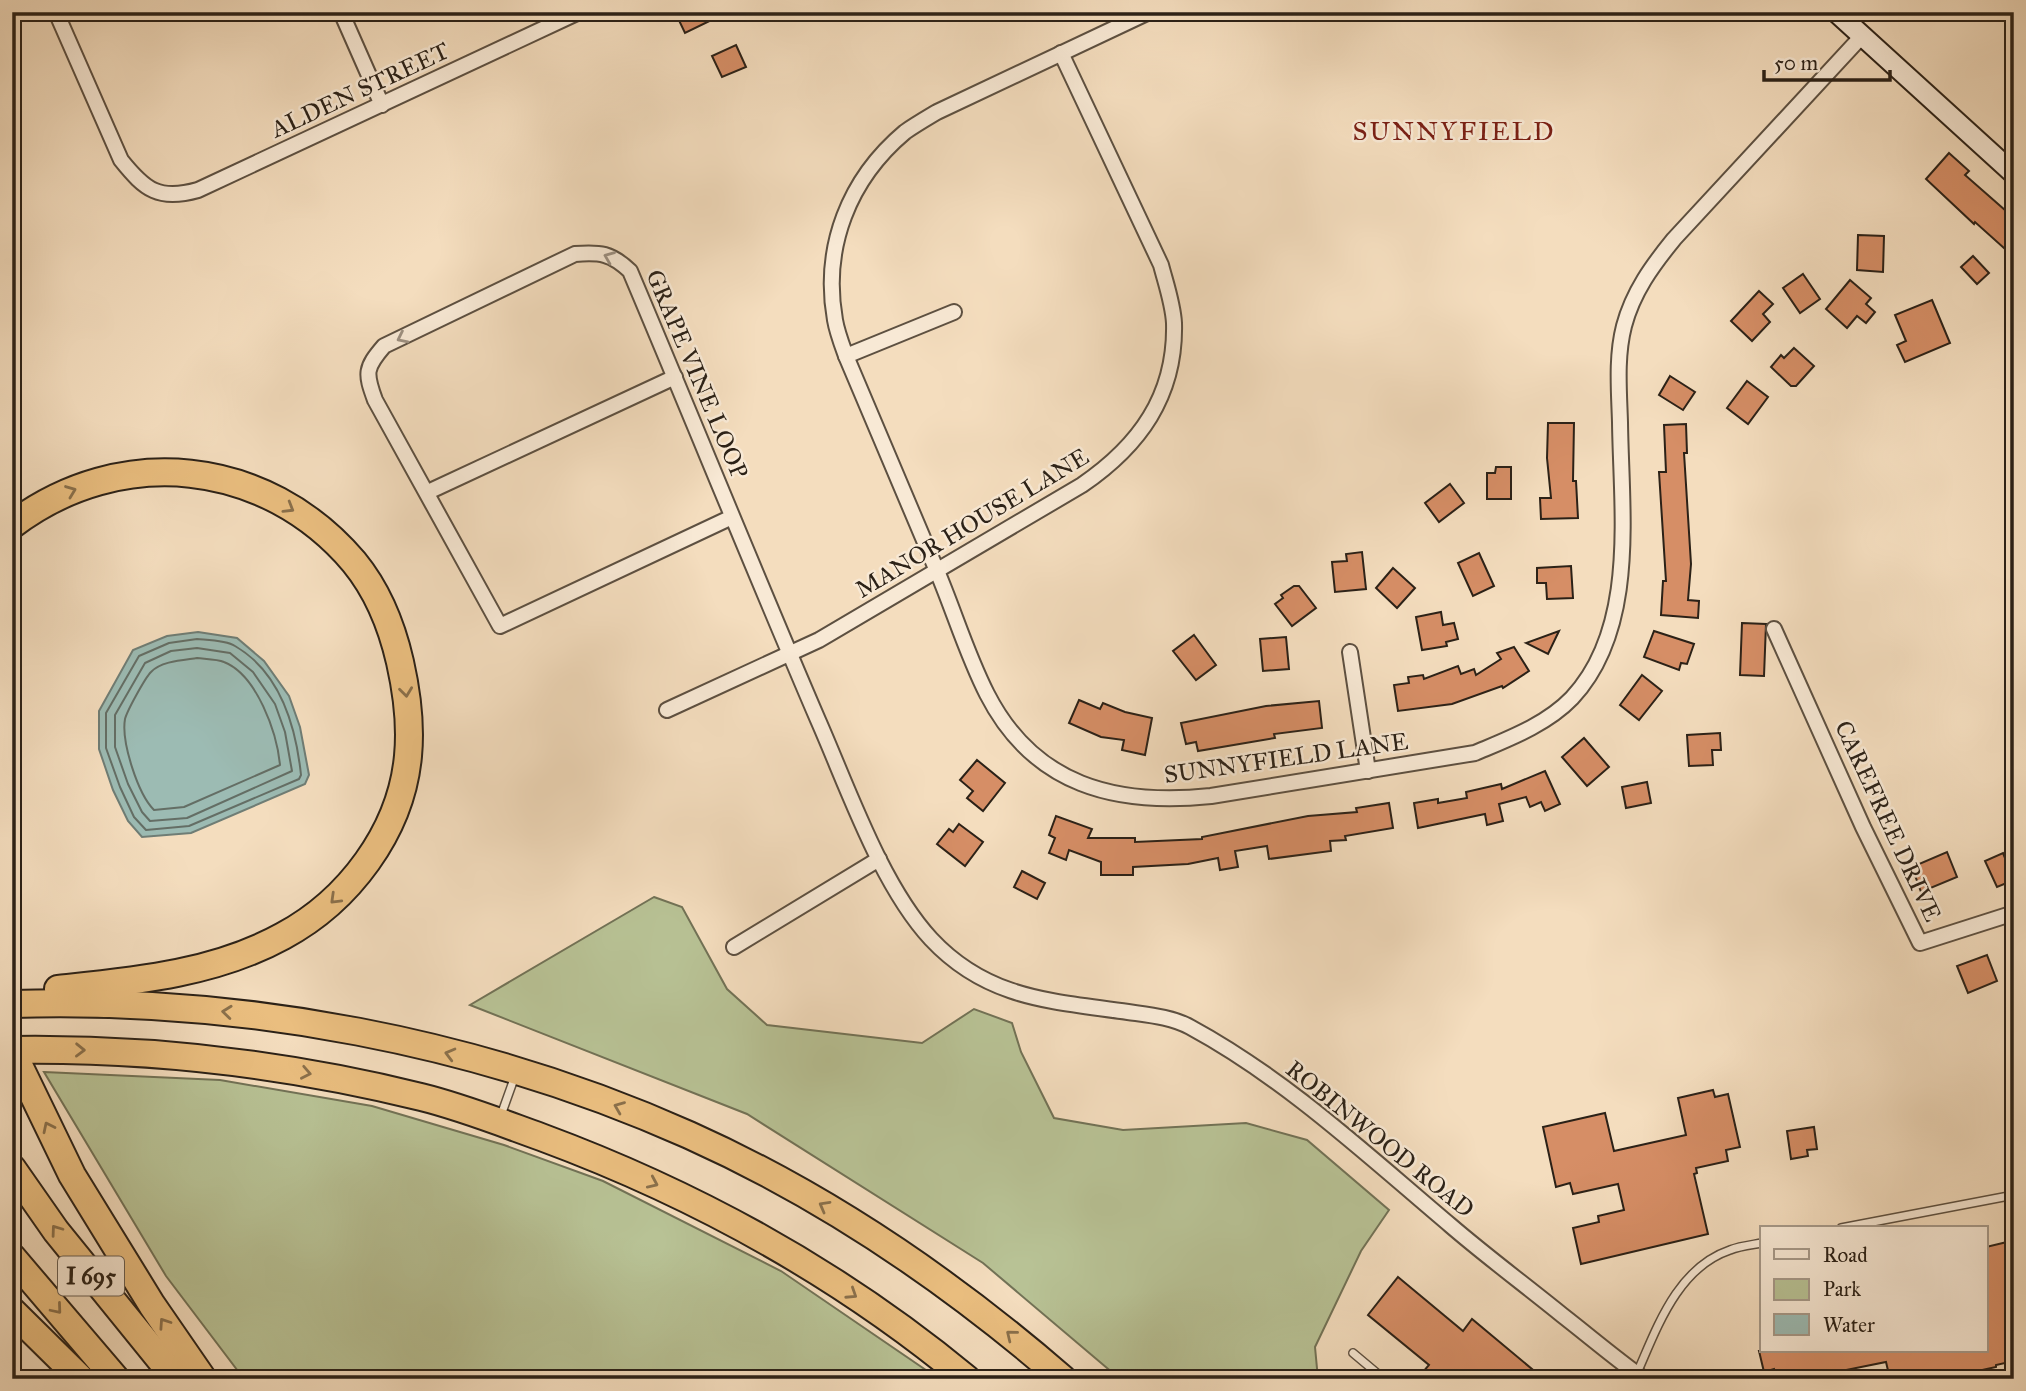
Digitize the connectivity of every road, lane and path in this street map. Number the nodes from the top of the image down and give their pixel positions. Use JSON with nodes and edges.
{"nodes":[{"id":1,"x":56,"y":12,"type":"edge"},
{"id":2,"x":341,"y":12,"type":"edge"},
{"id":3,"x":579,"y":12,"type":"edge"},
{"id":4,"x":1149,"y":12,"type":"edge"},
{"id":5,"x":1836,"y":12,"type":"edge"},
{"id":6,"x":1862,"y":36,"type":"junction"},
{"id":7,"x":1061,"y":53,"type":"junction"},
{"id":8,"x":382,"y":105,"type":"junction"},
{"id":9,"x":2014,"y":174,"type":"edge"},
{"id":10,"x":954,"y":312,"type":"dead end"},
{"id":11,"x":846,"y":356,"type":"junction"},
{"id":12,"x":675,"y":377,"type":"junction"},
{"id":13,"x":428,"y":492,"type":"junction"},
{"id":14,"x":732,"y":517,"type":"junction"},
{"id":15,"x":12,"y":525,"type":"edge"},
{"id":16,"x":937,"y":571,"type":"junction"},
{"id":17,"x":1774,"y":629,"type":"dead end"},
{"id":18,"x":1350,"y":652,"type":"dead end"},
{"id":19,"x":790,"y":654,"type":"junction"},
{"id":20,"x":667,"y":710,"type":"dead end"},
{"id":21,"x":1368,"y":771,"type":"junction"},
{"id":22,"x":879,"y":859,"type":"junction"},
{"id":23,"x":2014,"y":913,"type":"edge"},
{"id":24,"x":734,"y":947,"type":"dead end"},
{"id":25,"x":12,"y":993,"type":"edge"},
{"id":26,"x":12,"y":1004,"type":"edge"},
{"id":27,"x":12,"y":1051,"type":"edge"},
{"id":28,"x":516,"y":1071,"type":"junction"},
{"id":29,"x":499,"y":1122,"type":"junction"},
{"id":30,"x":12,"y":1168,"type":"edge"},
{"id":31,"x":2014,"y":1195,"type":"edge"},
{"id":32,"x":1851,"y":1226,"type":"edge"},
{"id":33,"x":1760,"y":1244,"type":"edge"},
{"id":34,"x":12,"y":1257,"type":"edge"},
{"id":35,"x":12,"y":1311,"type":"edge"},
{"id":36,"x":1353,"y":1353,"type":"dead end"},
{"id":37,"x":1633,"y":1375,"type":"edge"},
{"id":38,"x":81,"y":1379,"type":"edge"},
{"id":39,"x":116,"y":1379,"type":"edge"},
{"id":40,"x":176,"y":1379,"type":"edge"},
{"id":41,"x":203,"y":1379,"type":"edge"},
{"id":42,"x":967,"y":1379,"type":"edge"},
{"id":43,"x":1063,"y":1379,"type":"edge"},
{"id":44,"x":1384,"y":1379,"type":"edge"}],
"edges":[{"from":1,"to":8,"type":"street","name":"ALDEN STREET"},
{"from":2,"to":8,"type":"street"},
{"from":3,"to":8,"type":"street","name":"ALDEN STREET"},
{"from":4,"to":7,"type":"street","name":"SUNNYFIELD LANE"},
{"from":5,"to":6,"type":"street"},
{"from":6,"to":9,"type":"street"},
{"from":6,"to":21,"type":"street","name":"SUNNYFIELD LANE"},
{"from":7,"to":11,"type":"street","name":"SUNNYFIELD LANE"},
{"from":7,"to":16,"type":"street","name":"MANOR HOUSE LANE"},
{"from":10,"to":11,"type":"street"},
{"from":11,"to":16,"type":"street","name":"SUNNYFIELD LANE"},
{"from":12,"to":13,"type":"street"},
{"from":12,"to":13,"type":"street","name":"GRAPE VINE LOOP","one_way":true},
{"from":12,"to":14,"type":"street","name":"GRAPE VINE LOOP"},
{"from":13,"to":14,"type":"street","name":"GRAPE VINE LOOP"},
{"from":14,"to":19,"type":"street","name":"GRAPE VINE LOOP"},
{"from":15,"to":25,"type":"highway","one_way":true},
{"from":16,"to":19,"type":"street","name":"MANOR HOUSE LANE"},
{"from":16,"to":21,"type":"street","name":"SUNNYFIELD LANE"},
{"from":17,"to":23,"type":"street","name":"CAREFREE DRIVE"},
{"from":18,"to":21,"type":"street"},
{"from":19,"to":20,"type":"street","name":"MANOR HOUSE LANE"},
{"from":19,"to":22,"type":"street","name":"ROBINWOOD ROAD"},
{"from":22,"to":24,"type":"street"},
{"from":22,"to":37,"type":"street","name":"ROBINWOOD ROAD"},
{"from":28,"to":26,"type":"highway","one_way":true},
{"from":27,"to":29,"type":"highway","one_way":true},
{"from":41,"to":27,"type":"highway","one_way":true},
{"from":28,"to":29,"type":"lane"},
{"from":43,"to":28,"type":"highway","one_way":true},
{"from":29,"to":42,"type":"highway","one_way":true},
{"from":40,"to":30,"type":"highway","number":"I 695","one_way":true},
{"from":31,"to":32,"type":"lane"},
{"from":33,"to":37,"type":"lane"},
{"from":34,"to":39,"type":"highway","number":"I 695","one_way":true},
{"from":35,"to":38,"type":"highway"},
{"from":36,"to":44,"type":"lane"}]}
